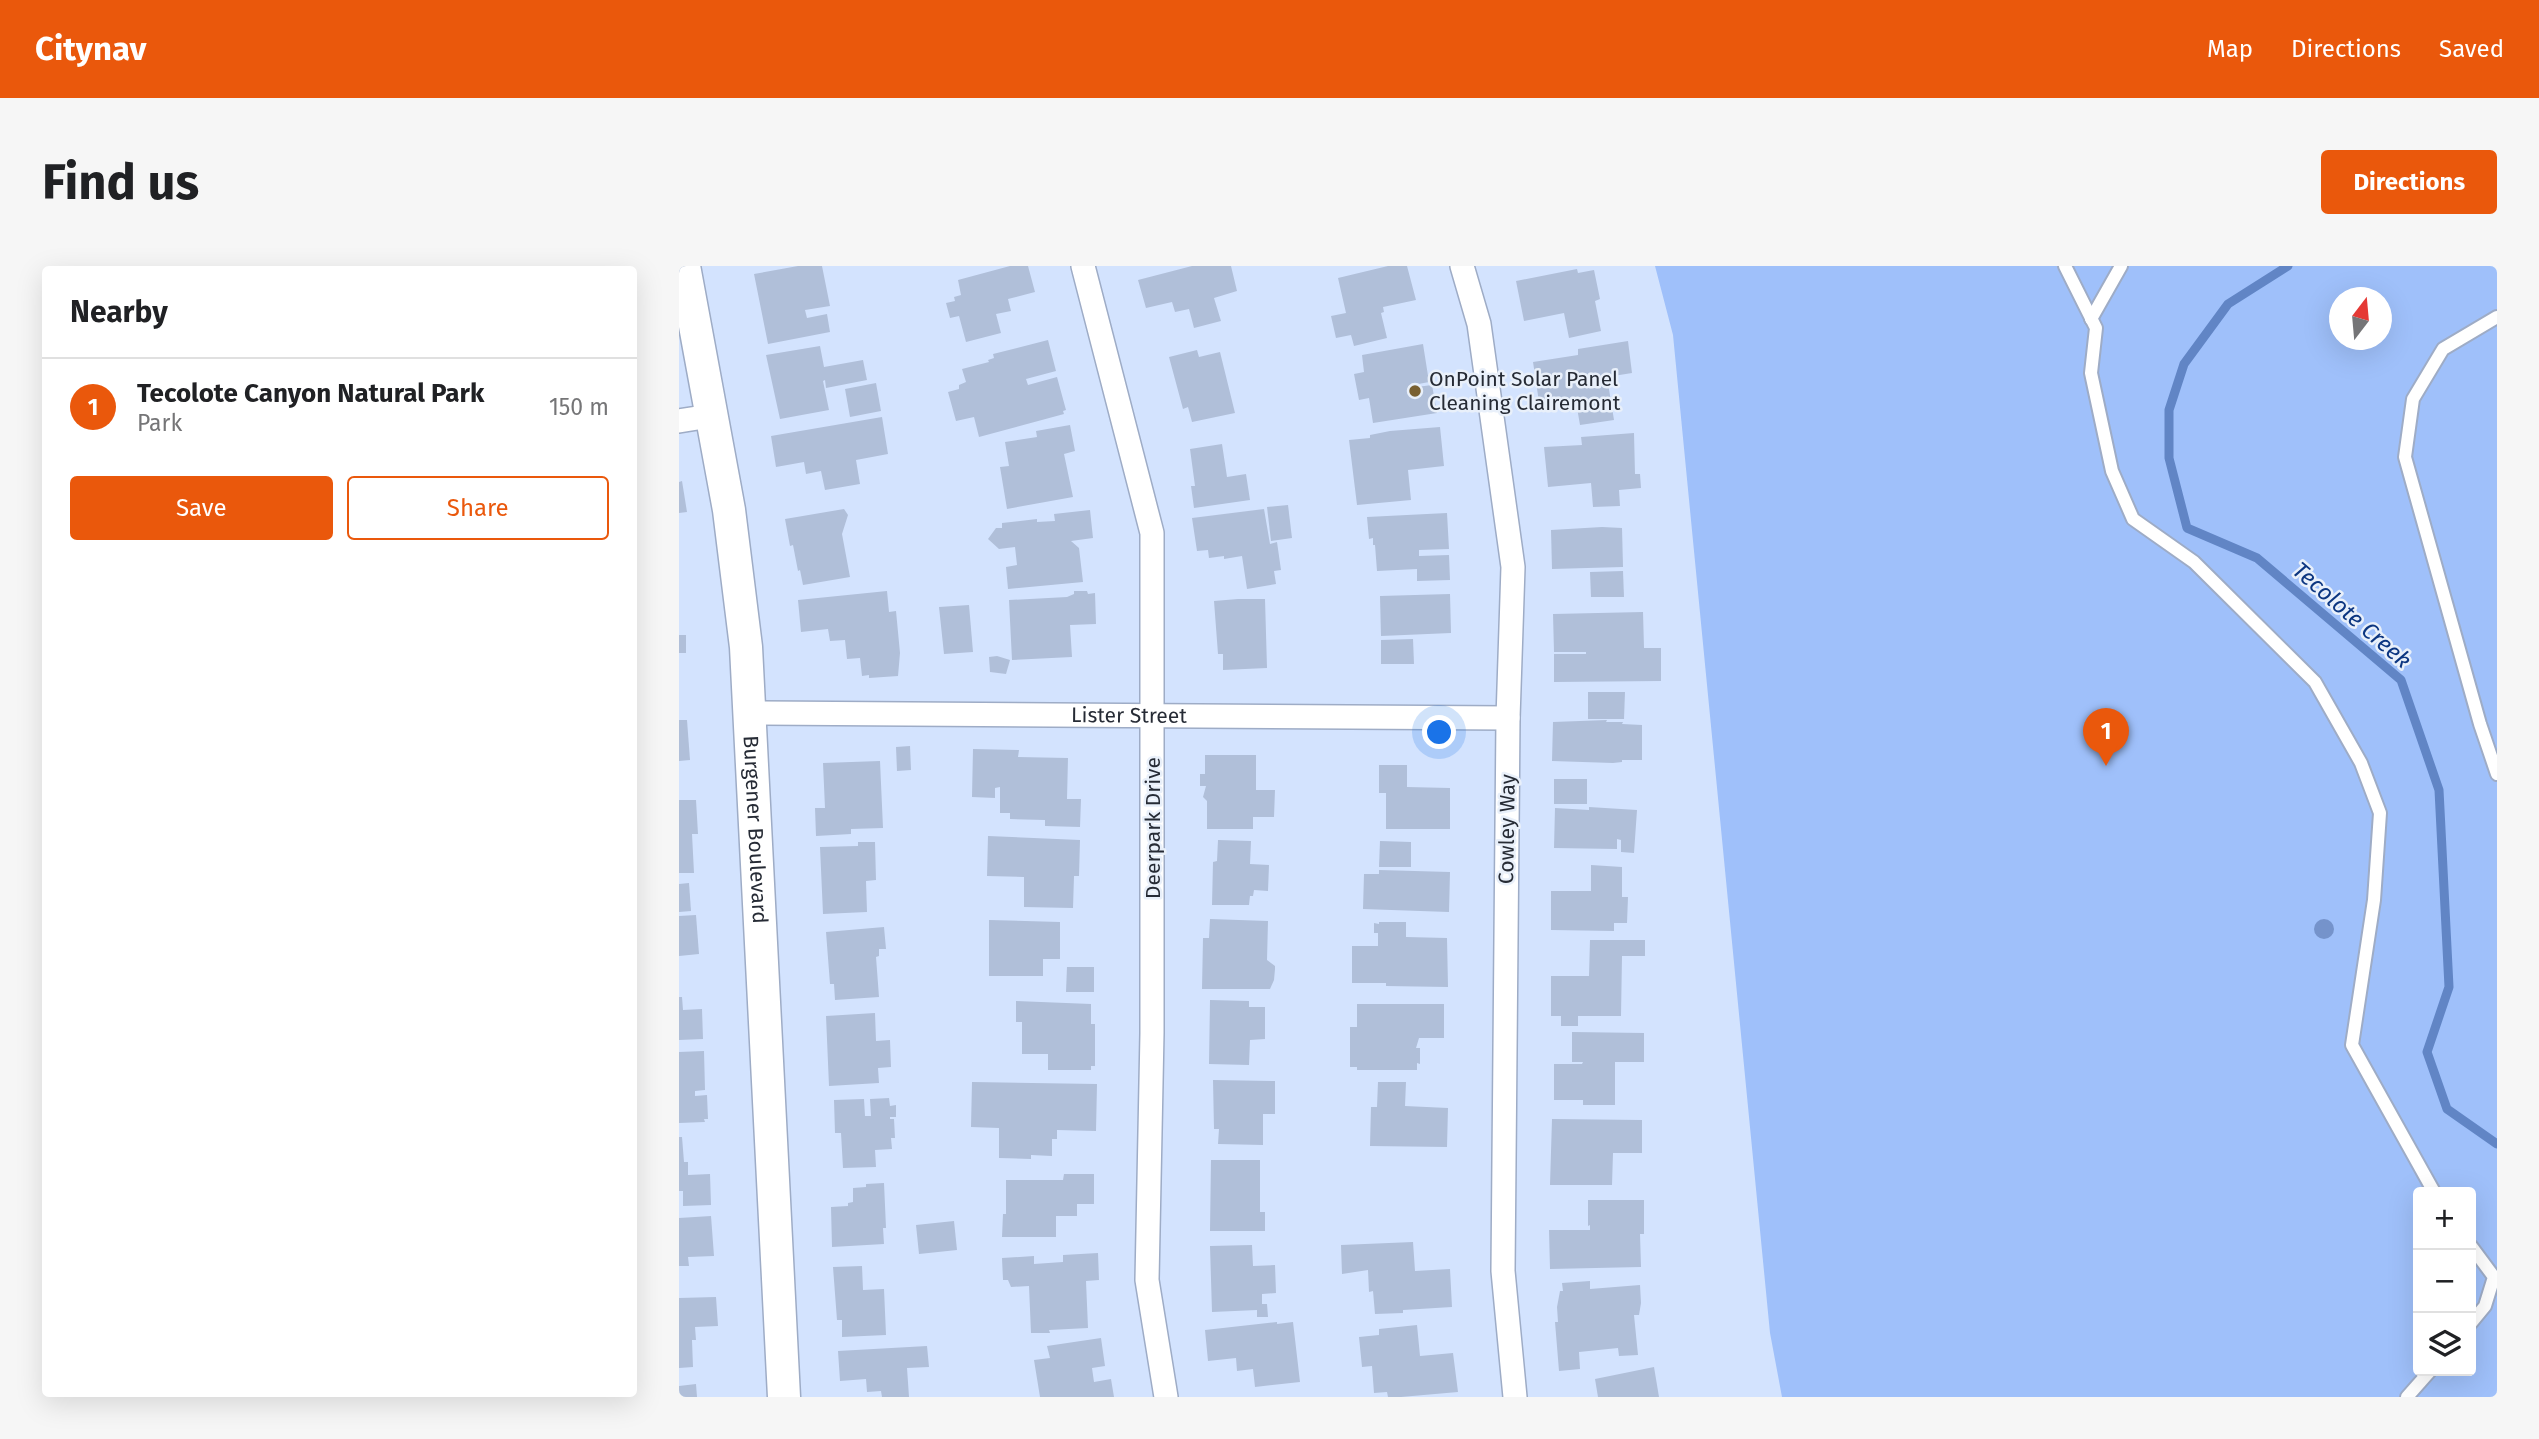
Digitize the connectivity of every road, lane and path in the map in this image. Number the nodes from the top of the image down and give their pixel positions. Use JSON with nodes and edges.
{"nodes":[{"id":1,"x":684,"y":266,"type":"edge"},
{"id":2,"x":1083,"y":266,"type":"edge"},
{"id":3,"x":1462,"y":266,"type":"edge"},
{"id":4,"x":2065,"y":266,"type":"edge"},
{"id":5,"x":2121,"y":266,"type":"edge"},
{"id":6,"x":2497,"y":317,"type":"edge"},
{"id":7,"x":2091,"y":320,"type":"junction"},
{"id":8,"x":710,"y":416,"type":"junction"},
{"id":9,"x":679,"y":421,"type":"edge"},
{"id":10,"x":750,"y":713,"type":"junction"},
{"id":11,"x":1154,"y":716,"type":"junction"},
{"id":12,"x":1508,"y":718,"type":"junction"},
{"id":13,"x":2497,"y":774,"type":"edge"},
{"id":14,"x":2431,"y":1187,"type":"edge"},
{"id":15,"x":2474,"y":1250,"type":"edge"},
{"id":16,"x":2476,"y":1317,"type":"edge"},
{"id":17,"x":2426,"y":1376,"type":"edge"},
{"id":18,"x":783,"y":1397,"type":"edge"},
{"id":19,"x":1165,"y":1397,"type":"edge"},
{"id":20,"x":1515,"y":1397,"type":"edge"},
{"id":21,"x":2407,"y":1397,"type":"edge"}],
"edges":[{"from":1,"to":8,"type":"main road","name":"Burgener Boulevard"},
{"from":2,"to":11,"type":"street","name":"Deerpark Drive"},
{"from":3,"to":12,"type":"street","name":"Cowley Way"},
{"from":4,"to":7,"type":"lane"},
{"from":5,"to":7,"type":"lane"},
{"from":6,"to":13,"type":"lane"},
{"from":7,"to":14,"type":"lane"},
{"from":8,"to":9,"type":"street"},
{"from":8,"to":10,"type":"main road","name":"Burgener Boulevard"},
{"from":10,"to":11,"type":"street","name":"Lister Street"},
{"from":10,"to":18,"type":"main road","name":"Burgener Boulevard"},
{"from":11,"to":12,"type":"street","name":"Lister Street"},
{"from":11,"to":19,"type":"street","name":"Deerpark Drive"},
{"from":12,"to":20,"type":"street","name":"Cowley Way"},
{"from":15,"to":16,"type":"lane"},
{"from":17,"to":21,"type":"lane"}]}
